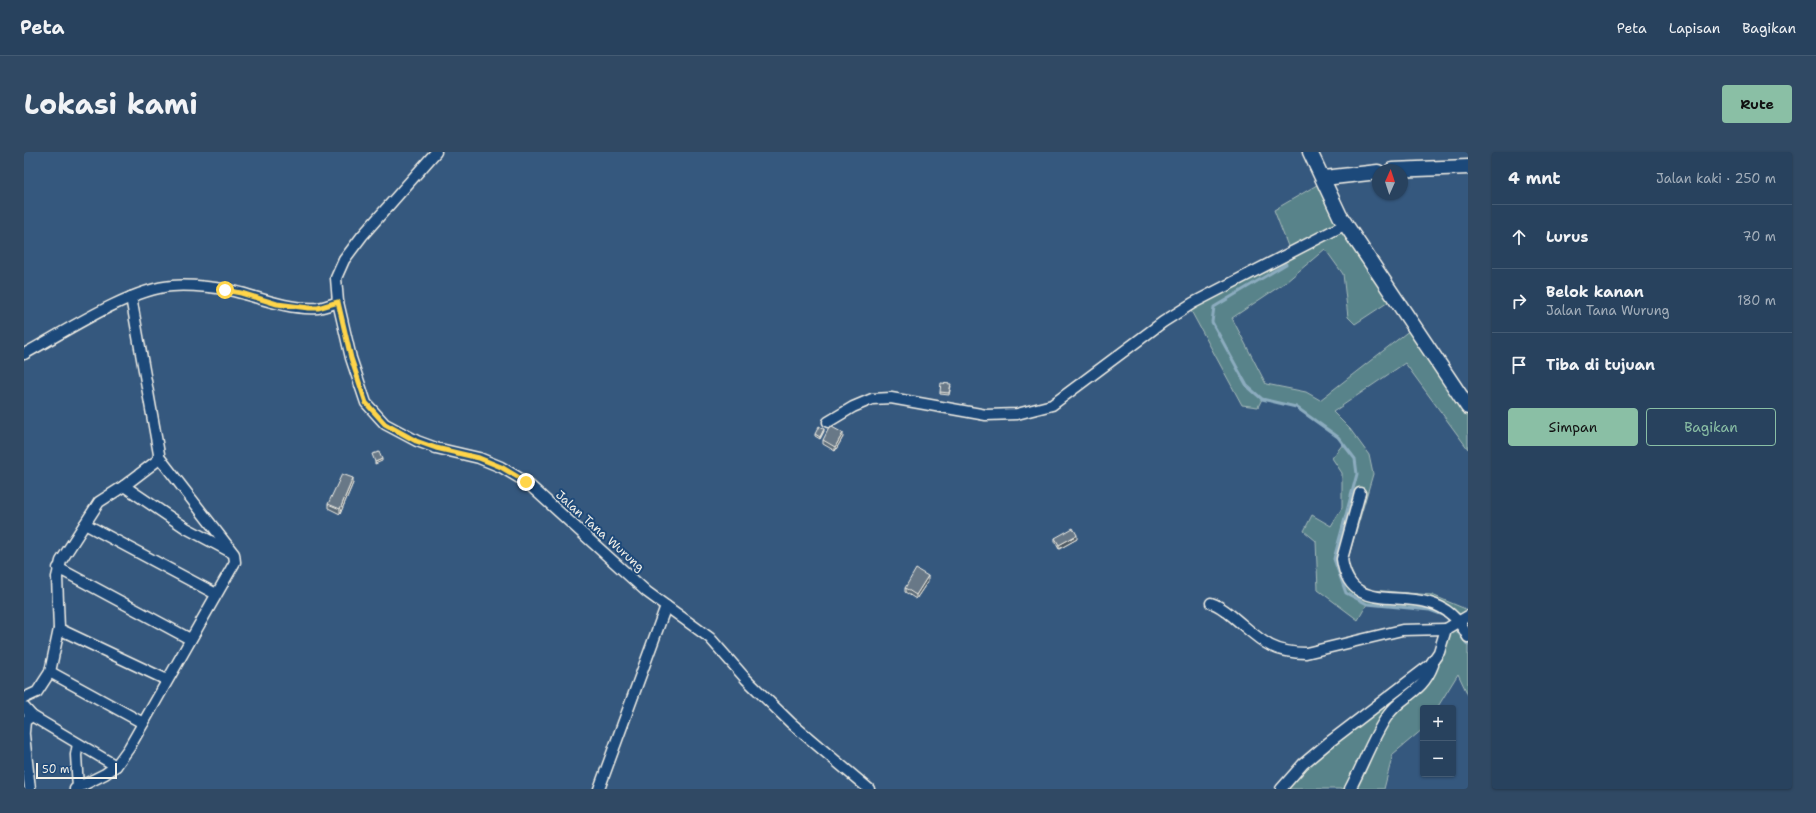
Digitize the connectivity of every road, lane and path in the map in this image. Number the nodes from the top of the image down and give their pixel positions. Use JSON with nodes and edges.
{"nodes":[{"id":1,"x":436,"y":152,"type":"edge"},
{"id":2,"x":1310,"y":152,"type":"edge"},
{"id":3,"x":1468,"y":167,"type":"edge"},
{"id":4,"x":1408,"y":170,"type":"edge"},
{"id":5,"x":1372,"y":173,"type":"edge"},
{"id":6,"x":1324,"y":178,"type":"junction"},
{"id":7,"x":1346,"y":224,"type":"junction"},
{"id":8,"x":131,"y":297,"type":"junction"},
{"id":9,"x":338,"y":302,"type":"junction"},
{"id":10,"x":24,"y":354,"type":"edge"},
{"id":11,"x":1468,"y":407,"type":"edge"},
{"id":12,"x":828,"y":422,"type":"dead end"},
{"id":13,"x":159,"y":457,"type":"junction"},
{"id":14,"x":124,"y":486,"type":"junction"},
{"id":15,"x":1360,"y":494,"type":"dead end"},
{"id":16,"x":85,"y":524,"type":"junction"},
{"id":17,"x":234,"y":554,"type":"junction"},
{"id":18,"x":58,"y":568,"type":"junction"},
{"id":19,"x":216,"y":594,"type":"junction"},
{"id":20,"x":1211,"y":603,"type":"dead end"},
{"id":21,"x":666,"y":606,"type":"junction"},
{"id":22,"x":1455,"y":623,"type":"edge"},
{"id":23,"x":59,"y":629,"type":"junction"},
{"id":24,"x":1468,"y":637,"type":"edge"},
{"id":25,"x":190,"y":639,"type":"junction"},
{"id":26,"x":1435,"y":658,"type":"junction"},
{"id":27,"x":50,"y":672,"type":"junction"},
{"id":28,"x":167,"y":680,"type":"junction"},
{"id":29,"x":24,"y":698,"type":"edge"},
{"id":30,"x":24,"y":707,"type":"edge"},
{"id":31,"x":32,"y":716,"type":"junction"},
{"id":32,"x":143,"y":722,"type":"junction"},
{"id":33,"x":24,"y":732,"type":"edge"},
{"id":34,"x":24,"y":735,"type":"edge"},
{"id":35,"x":78,"y":744,"type":"junction"},
{"id":36,"x":116,"y":766,"type":"junction"},
{"id":37,"x":77,"y":788,"type":"edge"},
{"id":38,"x":30,"y":789,"type":"edge"},
{"id":39,"x":599,"y":789,"type":"edge"},
{"id":40,"x":869,"y":789,"type":"edge"},
{"id":41,"x":1282,"y":789,"type":"edge"},
{"id":42,"x":1350,"y":789,"type":"edge"}],
"edges":[{"from":1,"to":9,"type":"street","name":"Jalan Tana Wurung"},
{"from":2,"to":6,"type":"street"},
{"from":3,"to":4,"type":"street"},
{"from":5,"to":6,"type":"street"},
{"from":6,"to":7,"type":"street"},
{"from":7,"to":11,"type":"street"},
{"from":7,"to":12,"type":"street"},
{"from":8,"to":9,"type":"street"},
{"from":8,"to":10,"type":"street"},
{"from":8,"to":13,"type":"street"},
{"from":9,"to":21,"type":"street","name":"Jalan Tana Wurung"},
{"from":13,"to":14,"type":"street"},
{"from":13,"to":17,"type":"street"},
{"from":14,"to":16,"type":"street"},
{"from":14,"to":17,"type":"street"},
{"from":15,"to":22,"type":"street"},
{"from":16,"to":18,"type":"street"},
{"from":16,"to":19,"type":"street"},
{"from":17,"to":19,"type":"street"},
{"from":18,"to":23,"type":"street"},
{"from":18,"to":25,"type":"street"},
{"from":19,"to":25,"type":"street"},
{"from":20,"to":22,"type":"street"},
{"from":21,"to":39,"type":"street"},
{"from":21,"to":40,"type":"street","name":"Jalan Tana Wurung"},
{"from":22,"to":24,"type":"street"},
{"from":22,"to":26,"type":"street"},
{"from":23,"to":27,"type":"street"},
{"from":23,"to":28,"type":"street"},
{"from":25,"to":28,"type":"street"},
{"from":26,"to":41,"type":"street"},
{"from":26,"to":42,"type":"street"},
{"from":27,"to":29,"type":"street"},
{"from":27,"to":32,"type":"street"},
{"from":28,"to":32,"type":"street"},
{"from":30,"to":31,"type":"street"},
{"from":31,"to":33,"type":"street"},
{"from":31,"to":35,"type":"street"},
{"from":32,"to":36,"type":"street"},
{"from":34,"to":38,"type":"street"},
{"from":35,"to":36,"type":"street"},
{"from":35,"to":37,"type":"street"},
{"from":36,"to":37,"type":"street"}]}
